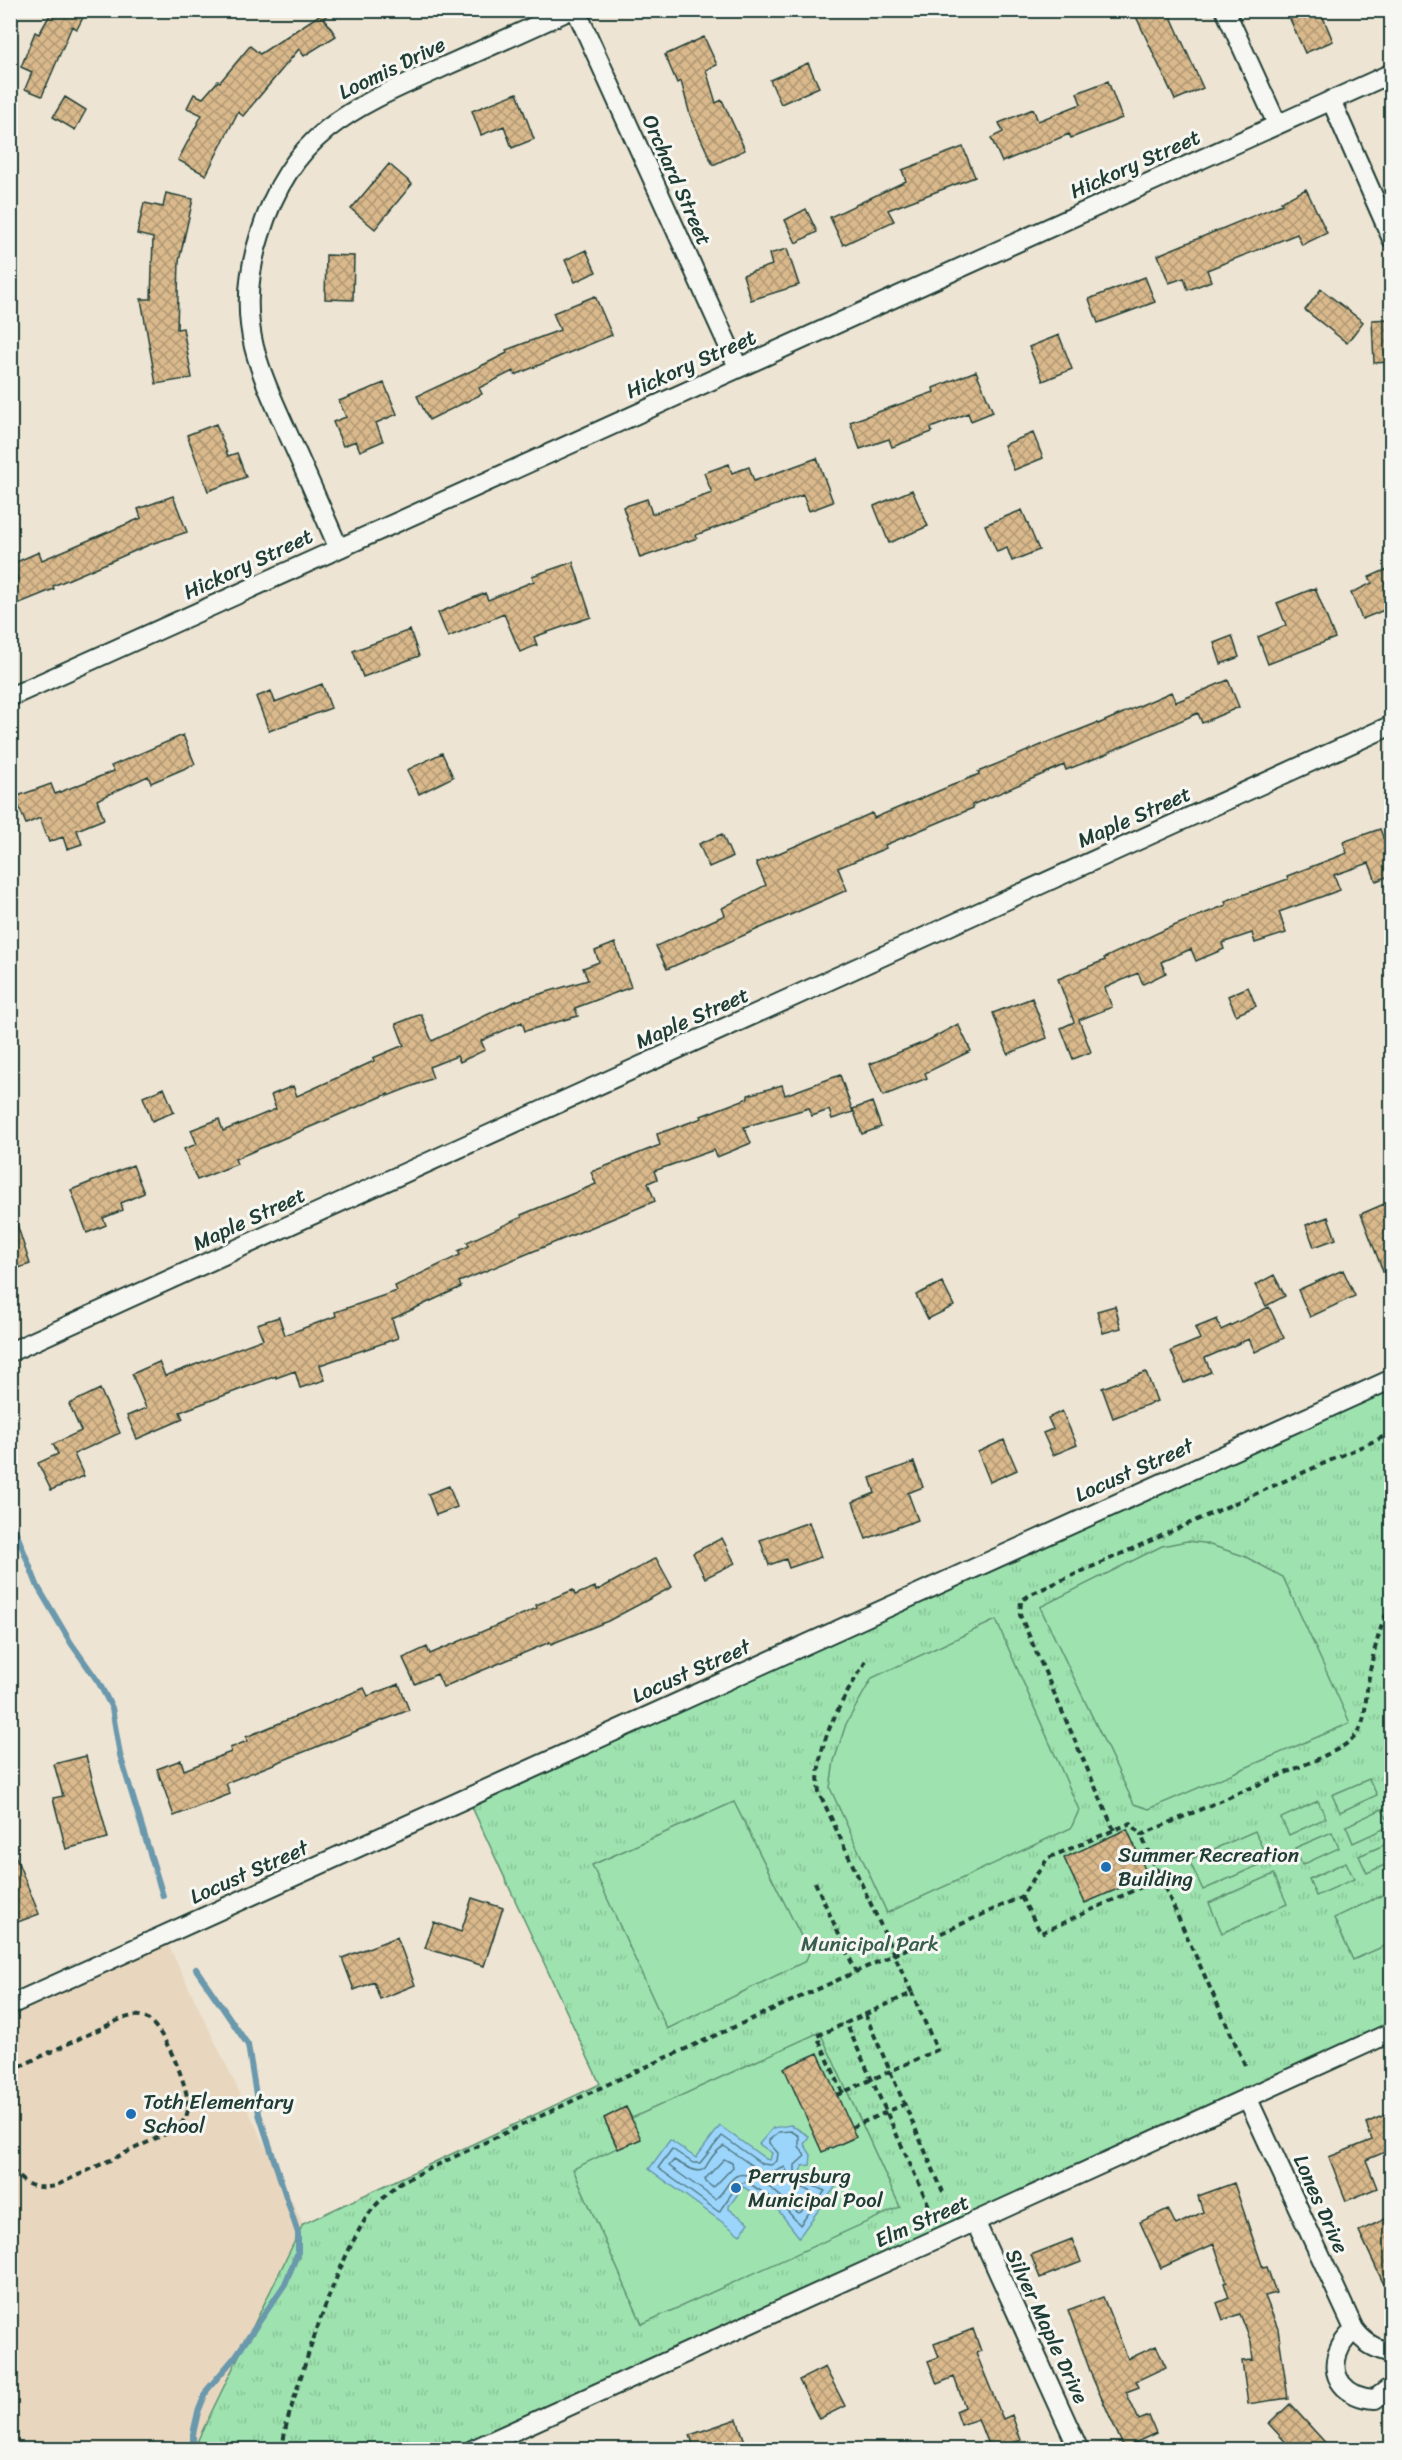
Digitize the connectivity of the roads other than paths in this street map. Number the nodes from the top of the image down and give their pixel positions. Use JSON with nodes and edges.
{"nodes":[{"id":1,"x":570,"y":10,"type":"edge"},
{"id":2,"x":576,"y":10,"type":"edge"},
{"id":3,"x":1225,"y":10,"type":"edge"},
{"id":4,"x":1392,"y":73,"type":"edge"},
{"id":5,"x":1331,"y":100,"type":"junction"},
{"id":6,"x":1277,"y":124,"type":"junction"},
{"id":7,"x":1392,"y":239,"type":"edge"},
{"id":8,"x":738,"y":367,"type":"junction"},
{"id":9,"x":339,"y":548,"type":"junction"},
{"id":10,"x":10,"y":697,"type":"edge"},
{"id":11,"x":1392,"y":725,"type":"edge"},
{"id":12,"x":10,"y":1352,"type":"edge"},
{"id":13,"x":1392,"y":1379,"type":"edge"},
{"id":14,"x":10,"y":2005,"type":"edge"},
{"id":15,"x":1392,"y":2032,"type":"edge"},
{"id":16,"x":1247,"y":2097,"type":"junction"},
{"id":17,"x":975,"y":2222,"type":"junction"},
{"id":18,"x":1354,"y":2329,"type":"junction"},
{"id":19,"x":1392,"y":2353,"type":"edge"},
{"id":20,"x":1392,"y":2386,"type":"edge"},
{"id":21,"x":472,"y":2450,"type":"edge"},
{"id":22,"x":1079,"y":2450,"type":"edge"}],
"edges":[{"from":1,"to":9,"type":"street","name":"Loomis Drive"},
{"from":2,"to":8,"type":"street","name":"Orchard Street"},
{"from":3,"to":6,"type":"street"},
{"from":4,"to":5,"type":"street","name":"Hickory Street"},
{"from":5,"to":6,"type":"street","name":"Hickory Street"},
{"from":5,"to":7,"type":"street"},
{"from":6,"to":8,"type":"street","name":"Hickory Street"},
{"from":8,"to":9,"type":"street","name":"Hickory Street"},
{"from":9,"to":10,"type":"street","name":"Hickory Street"},
{"from":11,"to":12,"type":"street","name":"Maple Street"},
{"from":13,"to":14,"type":"street","name":"Locust Street"},
{"from":15,"to":16,"type":"street","name":"Elm Street"},
{"from":16,"to":17,"type":"street","name":"Elm Street"},
{"from":16,"to":18,"type":"street","name":"Lones Drive"},
{"from":17,"to":21,"type":"street","name":"Elm Street"},
{"from":17,"to":22,"type":"street","name":"Silver Maple Drive"},
{"from":18,"to":19,"type":"street","name":"Lones Drive"},
{"from":18,"to":20,"type":"street"}]}
